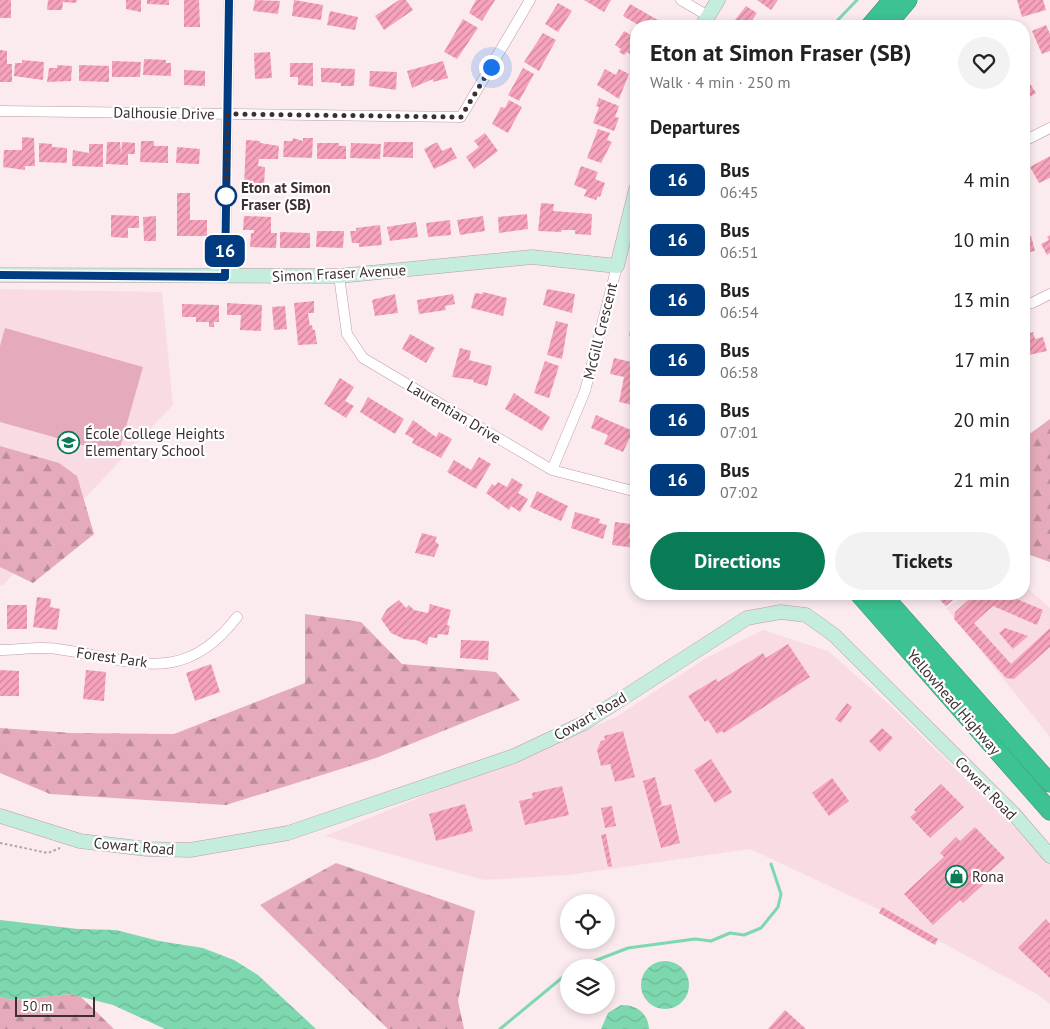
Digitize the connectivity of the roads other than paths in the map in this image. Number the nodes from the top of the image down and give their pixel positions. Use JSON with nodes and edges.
{"nodes":[{"id":1,"x":229,"y":0,"type":"edge"},
{"id":2,"x":530,"y":0,"type":"edge"},
{"id":3,"x":681,"y":0,"type":"edge"},
{"id":4,"x":718,"y":0,"type":"edge"},
{"id":5,"x":892,"y":0,"type":"edge"},
{"id":6,"x":908,"y":0,"type":"edge"},
{"id":7,"x":704,"y":20,"type":"edge"},
{"id":8,"x":706,"y":20,"type":"edge"},
{"id":9,"x":875,"y":20,"type":"edge"},
{"id":10,"x":891,"y":20,"type":"edge"},
{"id":11,"x":0,"y":110,"type":"edge"},
{"id":12,"x":228,"y":114,"type":"junction"},
{"id":13,"x":1050,"y":128,"type":"edge"},
{"id":14,"x":1030,"y":138,"type":"edge"},
{"id":15,"x":630,"y":213,"type":"edge"},
{"id":16,"x":617,"y":266,"type":"junction"},
{"id":17,"x":0,"y":275,"type":"edge"},
{"id":18,"x":339,"y":276,"type":"junction"},
{"id":19,"x":225,"y":277,"type":"junction"},
{"id":20,"x":1050,"y":294,"type":"edge"},
{"id":21,"x":1030,"y":303,"type":"edge"},
{"id":22,"x":552,"y":470,"type":"junction"},
{"id":23,"x":629,"y":490,"type":"dead end"},
{"id":24,"x":864,"y":600,"type":"edge"},
{"id":25,"x":887,"y":600,"type":"edge"},
{"id":26,"x":237,"y":617,"type":"dead end"},
{"id":27,"x":0,"y":650,"type":"edge"},
{"id":28,"x":1050,"y":783,"type":"edge"},
{"id":29,"x":1050,"y":811,"type":"edge"},
{"id":30,"x":0,"y":816,"type":"edge"},
{"id":31,"x":1050,"y":856,"type":"edge"}],
"edges":[{"from":1,"to":12,"type":"street"},
{"from":2,"to":12,"type":"street","name":"Dalhousie Drive"},
{"from":3,"to":7,"type":"street"},
{"from":4,"to":8,"type":"street"},
{"from":5,"to":9,"type":"highway"},
{"from":6,"to":10,"type":"highway"},
{"from":11,"to":12,"type":"street","name":"Dalhousie Drive"},
{"from":12,"to":19,"type":"street"},
{"from":13,"to":14,"type":"street"},
{"from":15,"to":16,"type":"street","name":"McGill Crescent"},
{"from":16,"to":18,"type":"street","name":"Simon Fraser Avenue"},
{"from":16,"to":22,"type":"street","name":"McGill Crescent"},
{"from":17,"to":19,"type":"street","name":"Simon Fraser Avenue"},
{"from":18,"to":19,"type":"street","name":"Simon Fraser Avenue"},
{"from":18,"to":22,"type":"street","name":"Laurentian Drive"},
{"from":20,"to":21,"type":"street"},
{"from":22,"to":23,"type":"street","name":"Laurentian Drive"},
{"from":24,"to":29,"type":"highway","name":"Yellowhead Highway"},
{"from":25,"to":28,"type":"highway","name":"Yellowhead Highway"},
{"from":26,"to":27,"type":"street","name":"Forest Park"},
{"from":30,"to":31,"type":"street","name":"Cowart Road"}]}
